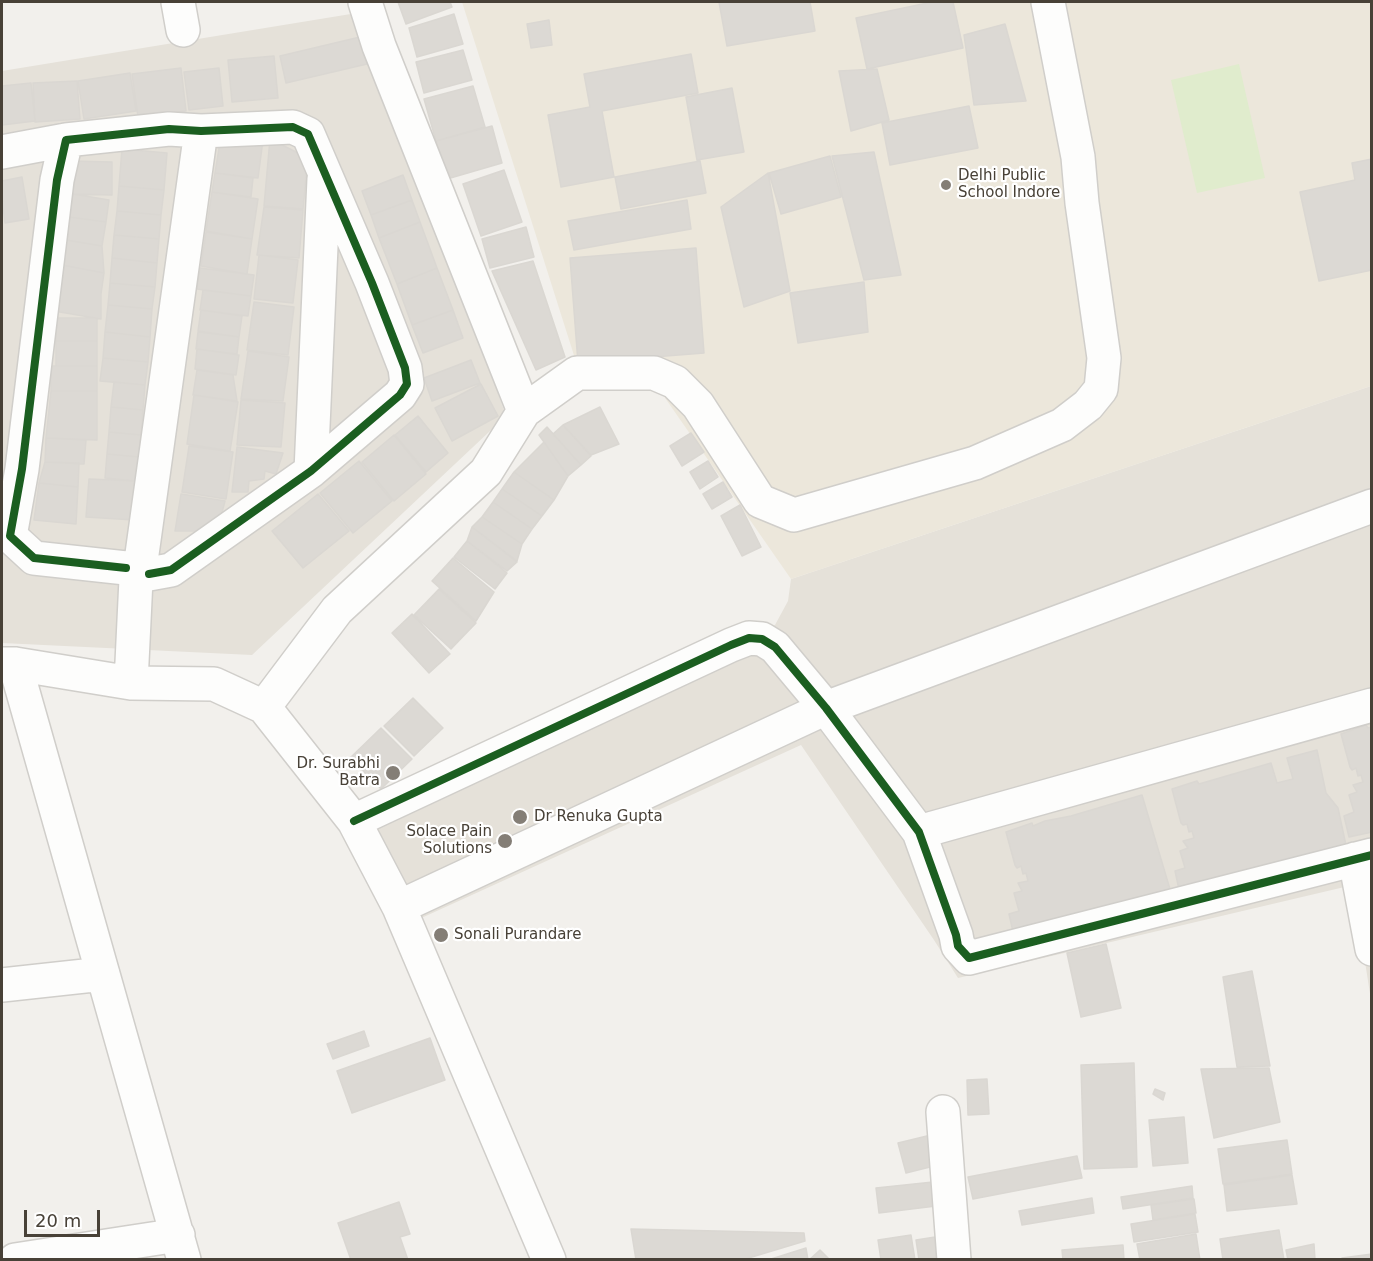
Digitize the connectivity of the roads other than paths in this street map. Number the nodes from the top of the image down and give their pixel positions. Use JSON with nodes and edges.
{"nodes":[{"id":1,"x":365,"y":2,"type":"edge"},
{"id":2,"x":1048,"y":2,"type":"edge"},
{"id":3,"x":201,"y":131,"type":"junction"},
{"id":4,"x":66,"y":140,"type":"junction"},
{"id":5,"x":2,"y":152,"type":"edge"},
{"id":6,"x":324,"y":170,"type":"junction"},
{"id":7,"x":524,"y":411,"type":"junction"},
{"id":8,"x":311,"y":471,"type":"junction"},
{"id":9,"x":1371,"y":506,"type":"edge"},
{"id":10,"x":6,"y":533,"type":"edge"},
{"id":11,"x":138,"y":569,"type":"junction"},
{"id":12,"x":8,"y":664,"type":"edge"},
{"id":13,"x":131,"y":683,"type":"junction"},
{"id":14,"x":1371,"y":705,"type":"edge"},
{"id":15,"x":264,"y":707,"type":"junction"},
{"id":16,"x":826,"y":708,"type":"junction"},
{"id":17,"x":354,"y":821,"type":"junction"},
{"id":18,"x":919,"y":832,"type":"junction"},
{"id":19,"x":1363,"y":857,"type":"edge"},
{"id":20,"x":399,"y":907,"type":"junction"},
{"id":21,"x":1371,"y":949,"type":"edge"},
{"id":22,"x":103,"y":974,"type":"junction"},
{"id":23,"x":2,"y":985,"type":"edge"},
{"id":24,"x":944,"y":1112,"type":"dead end"},
{"id":25,"x":181,"y":1247,"type":"edge"},
{"id":26,"x":15,"y":1260,"type":"edge"},
{"id":27,"x":549,"y":1260,"type":"edge"},
{"id":28,"x":954,"y":1260,"type":"edge"}],
"edges":[{"from":1,"to":7,"type":"street"},
{"from":2,"to":7,"type":"street"},
{"from":3,"to":4,"type":"street"},
{"from":3,"to":6,"type":"street"},
{"from":3,"to":11,"type":"street"},
{"from":4,"to":5,"type":"street"},
{"from":4,"to":10,"type":"street"},
{"from":6,"to":8,"type":"street"},
{"from":6,"to":8,"type":"street"},
{"from":7,"to":15,"type":"street"},
{"from":8,"to":11,"type":"street"},
{"from":9,"to":16,"type":"street"},
{"from":10,"to":11,"type":"street"},
{"from":11,"to":13,"type":"street"},
{"from":12,"to":13,"type":"street"},
{"from":12,"to":22,"type":"street"},
{"from":13,"to":15,"type":"street"},
{"from":14,"to":18,"type":"street"},
{"from":15,"to":17,"type":"street"},
{"from":16,"to":17,"type":"street"},
{"from":16,"to":18,"type":"street"},
{"from":16,"to":20,"type":"street"},
{"from":17,"to":20,"type":"street"},
{"from":18,"to":19,"type":"street"},
{"from":19,"to":21,"type":"street"},
{"from":20,"to":27,"type":"street"},
{"from":22,"to":23,"type":"street"},
{"from":22,"to":25,"type":"street"},
{"from":24,"to":28,"type":"street"},
{"from":25,"to":26,"type":"street"}]}
